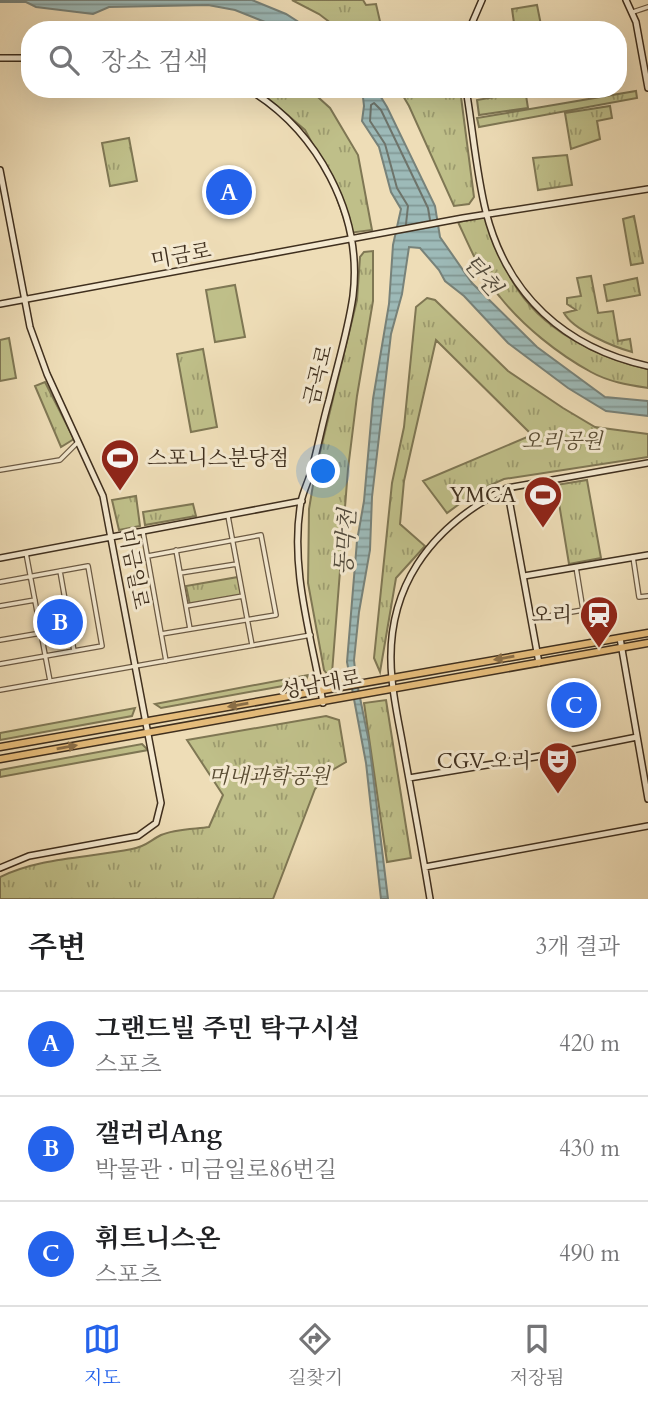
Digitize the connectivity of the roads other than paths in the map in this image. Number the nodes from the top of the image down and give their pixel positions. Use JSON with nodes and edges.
{"nodes":[{"id":1,"x":482,"y":0,"type":"edge"},
{"id":2,"x":626,"y":0,"type":"edge"},
{"id":3,"x":648,"y":7,"type":"edge"},
{"id":4,"x":633,"y":12,"type":"junction"},
{"id":5,"x":473,"y":21,"type":"edge"},
{"id":6,"x":0,"y":58,"type":"edge"},
{"id":7,"x":21,"y":58,"type":"edge"},
{"id":8,"x":648,"y":88,"type":"edge"},
{"id":9,"x":261,"y":98,"type":"edge"},
{"id":10,"x":467,"y":98,"type":"edge"},
{"id":11,"x":0,"y":170,"type":"edge"},
{"id":12,"x":648,"y":189,"type":"edge"},
{"id":13,"x":486,"y":214,"type":"junction"},
{"id":14,"x":350,"y":240,"type":"junction"},
{"id":15,"x":23,"y":300,"type":"junction"},
{"id":16,"x":0,"y":304,"type":"edge"},
{"id":17,"x":648,"y":366,"type":"edge"},
{"id":18,"x":79,"y":441,"type":"junction"},
{"id":19,"x":648,"y":463,"type":"edge"},
{"id":20,"x":0,"y":470,"type":"edge"},
{"id":21,"x":507,"y":488,"type":"junction"},
{"id":22,"x":302,"y":501,"type":"junction"},
{"id":23,"x":228,"y":516,"type":"junction"},
{"id":24,"x":143,"y":532,"type":"junction"},
{"id":25,"x":113,"y":537,"type":"junction"},
{"id":26,"x":232,"y":540,"type":"junction"},
{"id":27,"x":176,"y":551,"type":"junction"},
{"id":28,"x":26,"y":553,"type":"junction"},
{"id":29,"x":648,"y":555,"type":"edge"},
{"id":30,"x":148,"y":556,"type":"junction"},
{"id":31,"x":633,"y":557,"type":"junction"},
{"id":32,"x":0,"y":558,"type":"edge"},
{"id":33,"x":237,"y":564,"type":"junction"},
{"id":34,"x":576,"y":567,"type":"junction"},
{"id":35,"x":60,"y":571,"type":"junction"},
{"id":36,"x":180,"y":573,"type":"junction"},
{"id":37,"x":31,"y":576,"type":"junction"},
{"id":38,"x":524,"y":576,"type":"junction"},
{"id":39,"x":0,"y":582,"type":"edge"},
{"id":40,"x":243,"y":596,"type":"junction"},
{"id":41,"x":648,"y":596,"type":"edge"},
{"id":42,"x":35,"y":600,"type":"junction"},
{"id":43,"x":0,"y":606,"type":"edge"},
{"id":44,"x":186,"y":606,"type":"junction"},
{"id":45,"x":247,"y":619,"type":"junction"},
{"id":46,"x":531,"y":619,"type":"junction"},
{"id":47,"x":190,"y":629,"type":"junction"},
{"id":48,"x":41,"y":633,"type":"junction"},
{"id":49,"x":648,"y":633,"type":"edge"},
{"id":50,"x":161,"y":634,"type":"junction"},
{"id":51,"x":311,"y":635,"type":"junction"},
{"id":52,"x":620,"y":638,"type":"junction"},
{"id":53,"x":0,"y":640,"type":"edge"},
{"id":54,"x":648,"y":643,"type":"edge"},
{"id":55,"x":252,"y":645,"type":"junction"},
{"id":56,"x":622,"y":648,"type":"junction"},
{"id":57,"x":74,"y":651,"type":"junction"},
{"id":58,"x":537,"y":652,"type":"junction"},
{"id":59,"x":45,"y":656,"type":"junction"},
{"id":60,"x":166,"y":661,"type":"junction"},
{"id":61,"x":539,"y":663,"type":"junction"},
{"id":62,"x":0,"y":664,"type":"edge"},
{"id":63,"x":136,"y":666,"type":"junction"},
{"id":64,"x":392,"y":678,"type":"junction"},
{"id":65,"x":50,"y":681,"type":"junction"},
{"id":66,"x":393,"y":689,"type":"junction"},
{"id":67,"x":0,"y":690,"type":"edge"},
{"id":68,"x":321,"y":690,"type":"junction"},
{"id":69,"x":323,"y":703,"type":"junction"},
{"id":70,"x":146,"y":721,"type":"junction"},
{"id":71,"x":148,"y":733,"type":"junction"},
{"id":72,"x":637,"y":737,"type":"junction"},
{"id":73,"x":0,"y":747,"type":"edge"},
{"id":74,"x":0,"y":759,"type":"edge"},
{"id":75,"x":409,"y":778,"type":"junction"},
{"id":76,"x":648,"y":799,"type":"edge"},
{"id":77,"x":648,"y":826,"type":"edge"},
{"id":78,"x":425,"y":867,"type":"junction"},
{"id":79,"x":0,"y":868,"type":"edge"},
{"id":80,"x":430,"y":899,"type":"edge"}],
"edges":[{"from":1,"to":5,"type":"street"},
{"from":2,"to":4,"type":"street"},
{"from":3,"to":4,"type":"street"},
{"from":4,"to":8,"type":"street"},
{"from":6,"to":7,"type":"street"},
{"from":9,"to":14,"type":"street","name":"금곡로"},
{"from":10,"to":13,"type":"street"},
{"from":11,"to":15,"type":"street","name":"미금일로"},
{"from":12,"to":13,"type":"street"},
{"from":13,"to":14,"type":"street","name":"미금로"},
{"from":13,"to":17,"type":"street"},
{"from":14,"to":15,"type":"street","name":"미금로"},
{"from":14,"to":22,"type":"street","name":"금곡로"},
{"from":15,"to":16,"type":"street","name":"미금로"},
{"from":15,"to":18,"type":"street","name":"미금일로"},
{"from":18,"to":20,"type":"street"},
{"from":18,"to":25,"type":"street","name":"미금일로"},
{"from":19,"to":21,"type":"street"},
{"from":21,"to":38,"type":"street"},
{"from":21,"to":64,"type":"street"},
{"from":22,"to":23,"type":"street"},
{"from":22,"to":51,"type":"street","name":"금곡로"},
{"from":23,"to":24,"type":"street"},
{"from":23,"to":26,"type":"street"},
{"from":24,"to":25,"type":"street"},
{"from":24,"to":30,"type":"street"},
{"from":25,"to":28,"type":"street"},
{"from":25,"to":63,"type":"street","name":"미금일로"},
{"from":26,"to":27,"type":"street"},
{"from":26,"to":33,"type":"street"},
{"from":26,"to":45,"type":"street"},
{"from":27,"to":30,"type":"street"},
{"from":27,"to":36,"type":"street"},
{"from":28,"to":32,"type":"street"},
{"from":28,"to":37,"type":"street"},
{"from":29,"to":31,"type":"street"},
{"from":30,"to":50,"type":"street"},
{"from":31,"to":34,"type":"street"},
{"from":31,"to":41,"type":"street"},
{"from":33,"to":36,"type":"street"},
{"from":33,"to":40,"type":"street"},
{"from":34,"to":38,"type":"street"},
{"from":34,"to":46,"type":"street"},
{"from":35,"to":37,"type":"street"},
{"from":35,"to":57,"type":"street"},
{"from":35,"to":57,"type":"street"},
{"from":36,"to":44,"type":"street"},
{"from":37,"to":39,"type":"street"},
{"from":37,"to":42,"type":"street"},
{"from":38,"to":46,"type":"street"},
{"from":40,"to":44,"type":"street"},
{"from":40,"to":45,"type":"street"},
{"from":42,"to":43,"type":"street"},
{"from":42,"to":48,"type":"street"},
{"from":44,"to":47,"type":"street"},
{"from":45,"to":47,"type":"street"},
{"from":45,"to":55,"type":"street"},
{"from":46,"to":58,"type":"street"},
{"from":47,"to":50,"type":"street"},
{"from":48,"to":53,"type":"street"},
{"from":48,"to":59,"type":"street"},
{"from":49,"to":52,"type":"main road","name":"성남대로"},
{"from":50,"to":60,"type":"street"},
{"from":51,"to":55,"type":"street"},
{"from":51,"to":68,"type":"street","name":"금곡로"},
{"from":52,"to":56,"type":"street"},
{"from":52,"to":58,"type":"main road","name":"성남대로"},
{"from":54,"to":56,"type":"main road","name":"성남대로"},
{"from":55,"to":60,"type":"street"},
{"from":56,"to":61,"type":"main road","name":"성남대로"},
{"from":56,"to":72,"type":"street"},
{"from":57,"to":59,"type":"street"},
{"from":58,"to":61,"type":"street"},
{"from":58,"to":64,"type":"main road","name":"성남대로","one_way":true},
{"from":59,"to":62,"type":"street"},
{"from":59,"to":65,"type":"street"},
{"from":60,"to":63,"type":"street"},
{"from":61,"to":66,"type":"main road","name":"성남대로"},
{"from":63,"to":65,"type":"street"},
{"from":63,"to":70,"type":"street","name":"미금일로"},
{"from":64,"to":66,"type":"street"},
{"from":64,"to":68,"type":"main road","name":"성남대로"},
{"from":65,"to":67,"type":"street"},
{"from":66,"to":69,"type":"main road","name":"성남대로"},
{"from":66,"to":75,"type":"street"},
{"from":68,"to":69,"type":"street","name":"금곡로"},
{"from":68,"to":70,"type":"main road","name":"성남대로","one_way":true},
{"from":69,"to":71,"type":"main road","name":"성남대로"},
{"from":70,"to":71,"type":"street","name":"미금일로"},
{"from":70,"to":73,"type":"main road","name":"성남대로"},
{"from":74,"to":71,"type":"main road","name":"성남대로","one_way":true},
{"from":71,"to":79,"type":"street","name":"미금일로"},
{"from":72,"to":75,"type":"street"},
{"from":72,"to":76,"type":"street"},
{"from":75,"to":78,"type":"street"},
{"from":77,"to":78,"type":"street"},
{"from":78,"to":80,"type":"street"}]}
